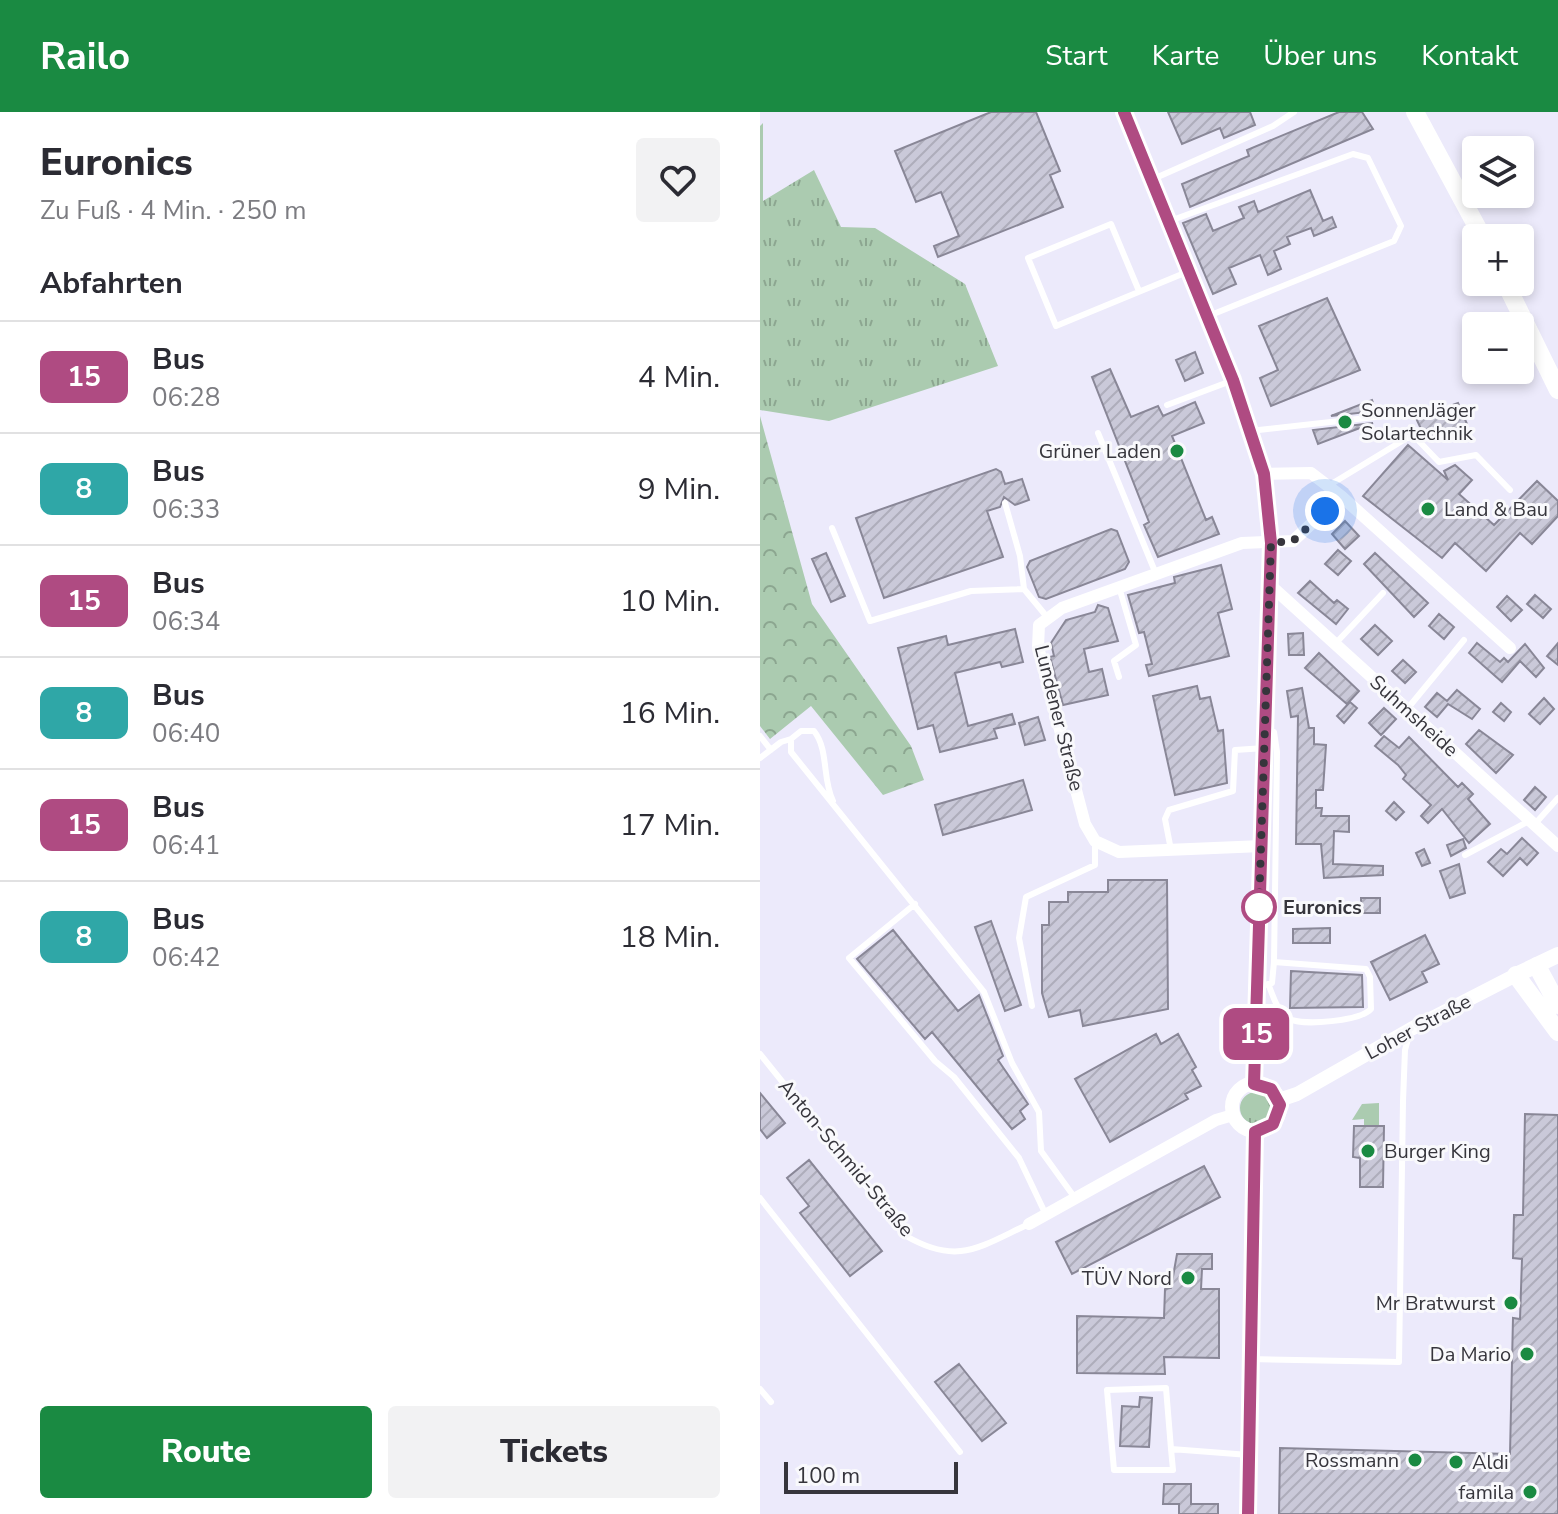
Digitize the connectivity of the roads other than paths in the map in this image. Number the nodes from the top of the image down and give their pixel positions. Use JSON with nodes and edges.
{"nodes":[{"id":1,"x":1124,"y":112,"type":"edge"},
{"id":2,"x":1294,"y":112,"type":"edge"},
{"id":3,"x":1415,"y":112,"type":"edge"},
{"id":4,"x":1151,"y":180,"type":"junction"},
{"id":5,"x":1167,"y":222,"type":"junction"},
{"id":6,"x":1475,"y":224,"type":"edge"},
{"id":7,"x":1187,"y":272,"type":"junction"},
{"id":8,"x":1139,"y":291,"type":"junction"},
{"id":9,"x":1512,"y":296,"type":"edge"},
{"id":10,"x":1206,"y":317,"type":"junction"},
{"id":11,"x":1233,"y":380,"type":"junction"},
{"id":12,"x":1558,"y":390,"type":"edge"},
{"id":13,"x":1167,"y":405,"type":"dead end"},
{"id":14,"x":1420,"y":412,"type":"dead end"},
{"id":15,"x":1250,"y":431,"type":"junction"},
{"id":16,"x":1098,"y":433,"type":"dead end"},
{"id":17,"x":1264,"y":474,"type":"junction"},
{"id":18,"x":1328,"y":486,"type":"junction"},
{"id":19,"x":1510,"y":490,"type":"dead end"},
{"id":20,"x":1341,"y":496,"type":"junction"},
{"id":21,"x":1005,"y":503,"type":"dead end"},
{"id":22,"x":832,"y":528,"type":"dead end"},
{"id":23,"x":1271,"y":543,"type":"junction"},
{"id":24,"x":1156,"y":574,"type":"junction"},
{"id":25,"x":1270,"y":585,"type":"junction"},
{"id":26,"x":1119,"y":587,"type":"junction"},
{"id":27,"x":1024,"y":589,"type":"junction"},
{"id":28,"x":1383,"y":593,"type":"dead end"},
{"id":29,"x":1047,"y":617,"type":"junction"},
{"id":30,"x":1464,"y":640,"type":"dead end"},
{"id":31,"x":1335,"y":644,"type":"junction"},
{"id":32,"x":1510,"y":648,"type":"dead end"},
{"id":33,"x":1119,"y":677,"type":"dead end"},
{"id":34,"x":1406,"y":709,"type":"junction"},
{"id":35,"x":1265,"y":728,"type":"junction"},
{"id":36,"x":760,"y":736,"type":"edge"},
{"id":37,"x":791,"y":739,"type":"junction"},
{"id":38,"x":1265,"y":748,"type":"junction"},
{"id":39,"x":771,"y":750,"type":"junction"},
{"id":40,"x":760,"y":758,"type":"edge"},
{"id":41,"x":1558,"y":798,"type":"edge"},
{"id":42,"x":833,"y":801,"type":"junction"},
{"id":43,"x":1531,"y":823,"type":"junction"},
{"id":44,"x":1095,"y":841,"type":"junction"},
{"id":45,"x":1262,"y":846,"type":"junction"},
{"id":46,"x":1558,"y":846,"type":"edge"},
{"id":47,"x":1171,"y":850,"type":"junction"},
{"id":48,"x":1465,"y":855,"type":"dead end"},
{"id":49,"x":915,"y":904,"type":"junction"},
{"id":50,"x":1558,"y":955,"type":"edge"},
{"id":51,"x":1274,"y":962,"type":"junction"},
{"id":52,"x":1537,"y":966,"type":"junction"},
{"id":53,"x":1516,"y":975,"type":"junction"},
{"id":54,"x":1263,"y":986,"type":"junction"},
{"id":55,"x":1558,"y":1005,"type":"edge"},
{"id":56,"x":1032,"y":1006,"type":"dead end"},
{"id":57,"x":1411,"y":1029,"type":"junction"},
{"id":58,"x":1558,"y":1032,"type":"edge"},
{"id":59,"x":1383,"y":1045,"type":"junction"},
{"id":60,"x":1405,"y":1050,"type":"junction"},
{"id":61,"x":760,"y":1054,"type":"edge"},
{"id":62,"x":1254,"y":1084,"type":"junction"},
{"id":63,"x":1279,"y":1100,"type":"junction"},
{"id":64,"x":1233,"y":1115,"type":"junction"},
{"id":65,"x":1255,"y":1132,"type":"junction"},
{"id":66,"x":760,"y":1198,"type":"edge"},
{"id":67,"x":1075,"y":1199,"type":"junction"},
{"id":68,"x":1046,"y":1215,"type":"junction"},
{"id":69,"x":1029,"y":1224,"type":"joint"},
{"id":70,"x":1250,"y":1359,"type":"junction"},
{"id":71,"x":760,"y":1389,"type":"edge"},
{"id":72,"x":771,"y":1402,"type":"dead end"},
{"id":73,"x":1171,"y":1449,"type":"junction"},
{"id":74,"x":960,"y":1452,"type":"dead end"},
{"id":75,"x":1249,"y":1455,"type":"junction"},
{"id":76,"x":1248,"y":1514,"type":"edge"}],
"edges":[{"from":1,"to":4,"type":"street"},
{"from":2,"to":4,"type":"lane"},
{"from":3,"to":6,"type":"main road"},
{"from":4,"to":5,"type":"street"},
{"from":5,"to":7,"type":"street"},
{"from":5,"to":10,"type":"lane"},
{"from":7,"to":8,"type":"lane"},
{"from":7,"to":10,"type":"street"},
{"from":8,"to":8,"type":"lane"},
{"from":9,"to":12,"type":"main road"},
{"from":10,"to":11,"type":"street"},
{"from":11,"to":13,"type":"lane"},
{"from":11,"to":15,"type":"street"},
{"from":14,"to":15,"type":"lane"},
{"from":15,"to":17,"type":"street"},
{"from":16,"to":24,"type":"lane"},
{"from":17,"to":18,"type":"street"},
{"from":17,"to":23,"type":"street"},
{"from":18,"to":19,"type":"lane"},
{"from":18,"to":20,"type":"street"},
{"from":20,"to":23,"type":"street","name":"Lundener Straße"},
{"from":20,"to":32,"type":"street"},
{"from":21,"to":27,"type":"lane"},
{"from":22,"to":27,"type":"lane"},
{"from":23,"to":24,"type":"street","name":"Lundener Straße"},
{"from":23,"to":25,"type":"street"},
{"from":24,"to":26,"type":"street","name":"Lundener Straße"},
{"from":25,"to":31,"type":"street","name":"Suhmsheide"},
{"from":25,"to":35,"type":"street"},
{"from":26,"to":29,"type":"street","name":"Lundener Straße"},
{"from":26,"to":33,"type":"lane"},
{"from":27,"to":29,"type":"lane"},
{"from":28,"to":31,"type":"lane"},
{"from":29,"to":44,"type":"street","name":"Lundener Straße"},
{"from":30,"to":34,"type":"lane"},
{"from":31,"to":34,"type":"street","name":"Suhmsheide"},
{"from":34,"to":43,"type":"street","name":"Suhmsheide"},
{"from":35,"to":38,"type":"street"},
{"from":35,"to":51,"type":"lane"},
{"from":36,"to":39,"type":"lane"},
{"from":37,"to":39,"type":"lane"},
{"from":37,"to":42,"type":"lane"},
{"from":37,"to":42,"type":"lane"},
{"from":38,"to":45,"type":"street"},
{"from":38,"to":47,"type":"lane"},
{"from":39,"to":40,"type":"lane"},
{"from":41,"to":43,"type":"lane"},
{"from":42,"to":49,"type":"lane"},
{"from":43,"to":46,"type":"street","name":"Suhmsheide"},
{"from":43,"to":48,"type":"lane"},
{"from":44,"to":47,"type":"street"},
{"from":44,"to":56,"type":"lane"},
{"from":45,"to":47,"type":"street"},
{"from":45,"to":54,"type":"street"},
{"from":49,"to":67,"type":"lane"},
{"from":49,"to":68,"type":"lane"},
{"from":50,"to":52,"type":"main road","name":"Loher Straße"},
{"from":51,"to":54,"type":"lane"},
{"from":51,"to":54,"type":"lane"},
{"from":52,"to":53,"type":"main road","name":"Loher Straße"},
{"from":52,"to":55,"type":"main road"},
{"from":53,"to":57,"type":"street","name":"Loher Straße"},
{"from":53,"to":58,"type":"main road"},
{"from":54,"to":62,"type":"street"},
{"from":57,"to":59,"type":"street","name":"Loher Straße"},
{"from":57,"to":60,"type":"lane"},
{"from":59,"to":60,"type":"lane"},
{"from":59,"to":63,"type":"street","name":"Loher Straße"},
{"from":60,"to":70,"type":"lane"},
{"from":61,"to":69,"type":"lane","name":"Anton-Schmid-Straße"},
{"from":62,"to":63,"type":"street"},
{"from":62,"to":64,"type":"street"},
{"from":63,"to":65,"type":"street"},
{"from":64,"to":65,"type":"street"},
{"from":64,"to":67,"type":"street"},
{"from":65,"to":70,"type":"street"},
{"from":66,"to":74,"type":"lane"},
{"from":67,"to":68,"type":"street"},
{"from":68,"to":69,"type":"street"},
{"from":70,"to":75,"type":"street"},
{"from":71,"to":72,"type":"lane"},
{"from":73,"to":73,"type":"lane"},
{"from":73,"to":75,"type":"lane"},
{"from":75,"to":76,"type":"street"}]}
